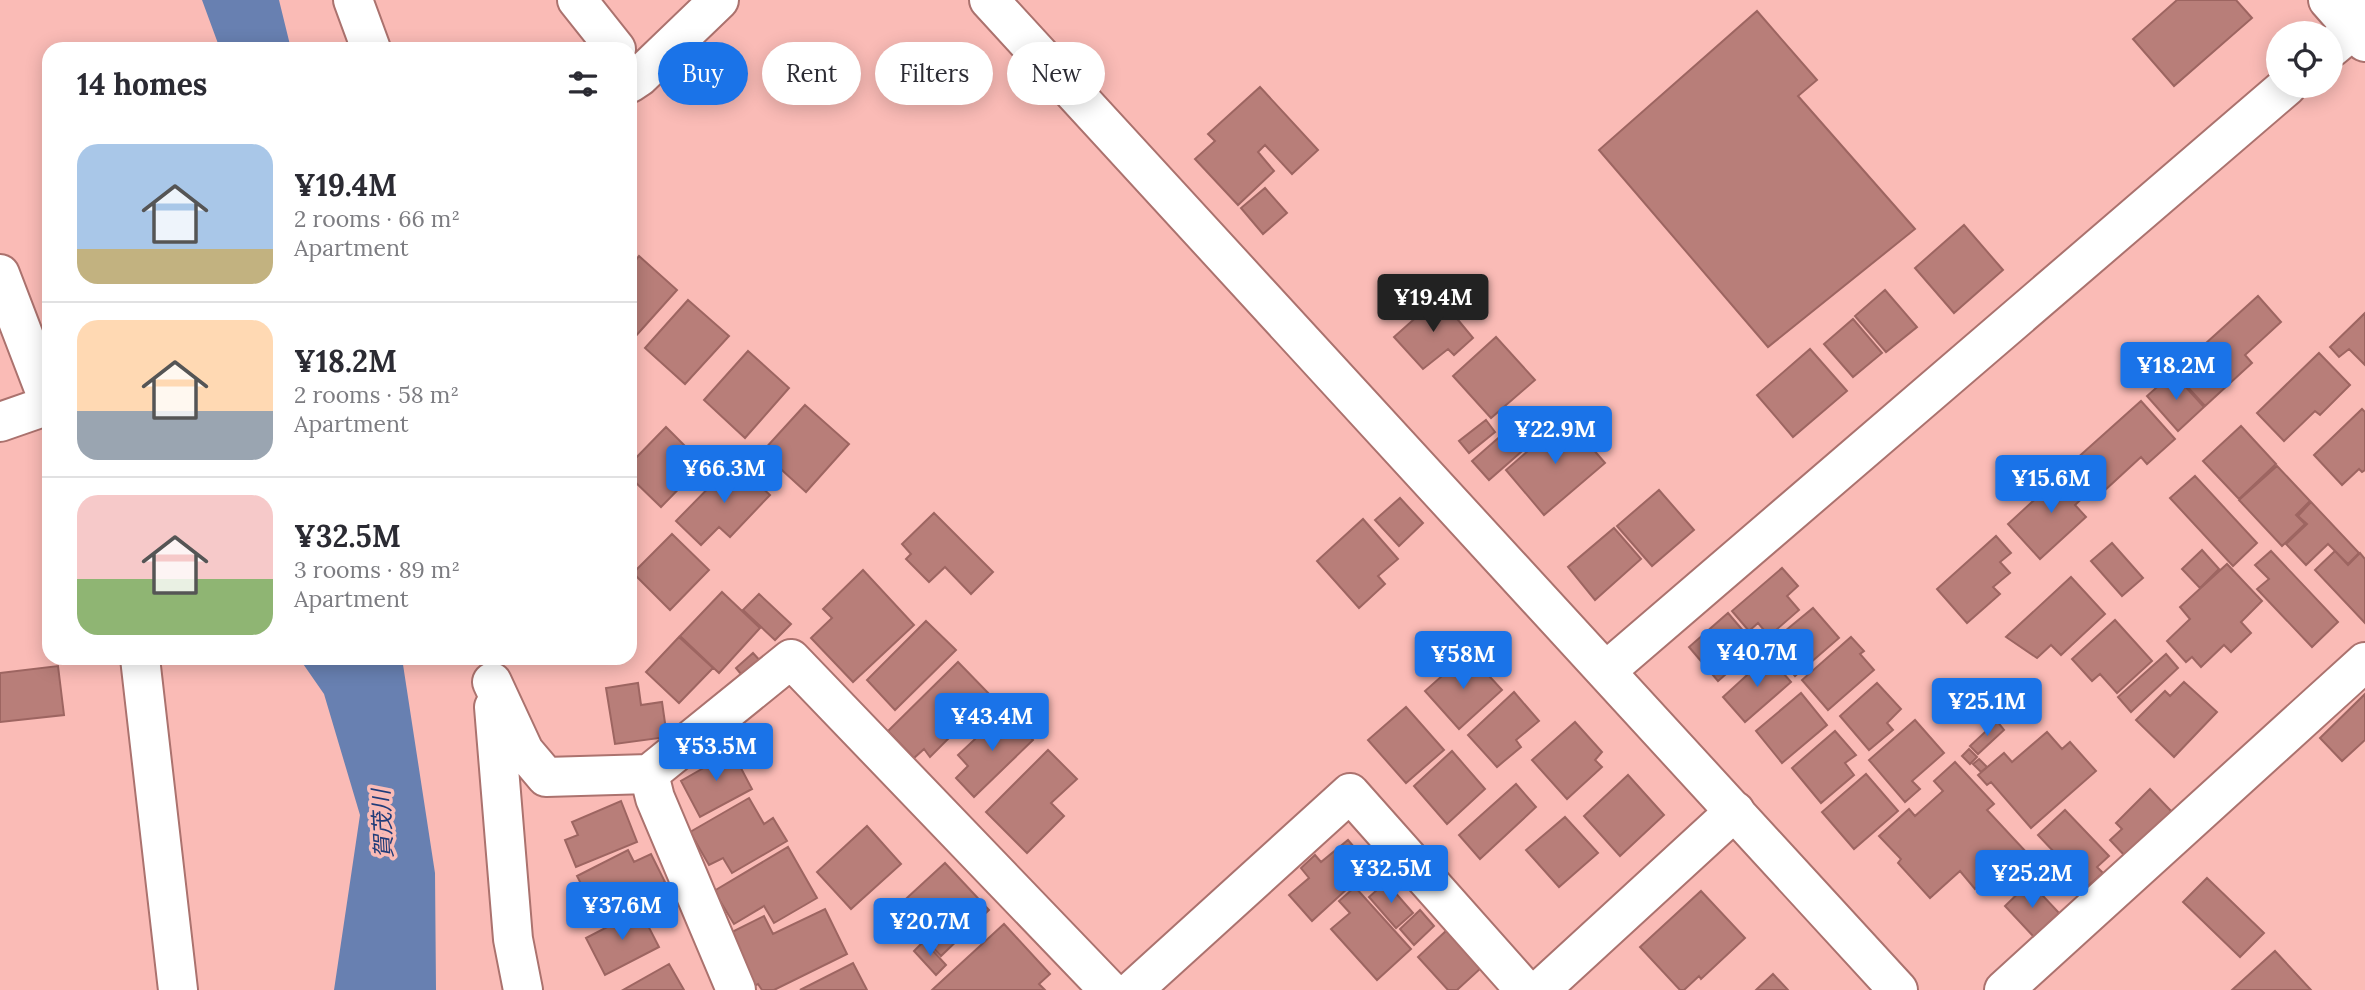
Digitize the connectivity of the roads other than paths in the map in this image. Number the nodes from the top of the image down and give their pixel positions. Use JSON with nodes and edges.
{"nodes":[{"id":1,"x":353,"y":0,"type":"edge"},
{"id":2,"x":577,"y":0,"type":"edge"},
{"id":3,"x":719,"y":0,"type":"edge"},
{"id":4,"x":989,"y":0,"type":"edge"},
{"id":5,"x":2328,"y":0,"type":"edge"},
{"id":6,"x":2354,"y":33,"type":"edge"},
{"id":7,"x":368,"y":42,"type":"edge"},
{"id":8,"x":609,"y":42,"type":"edge"},
{"id":9,"x":637,"y":63,"type":"edge"},
{"id":10,"x":2273,"y":98,"type":"edge"},
{"id":11,"x":0,"y":274,"type":"edge"},
{"id":12,"x":42,"y":385,"type":"edge"},
{"id":13,"x":42,"y":406,"type":"edge"},
{"id":14,"x":0,"y":422,"type":"edge"},
{"id":15,"x":2365,"y":662,"type":"edge"},
{"id":16,"x":141,"y":665,"type":"edge"},
{"id":17,"x":491,"y":670,"type":"edge"},
{"id":18,"x":1606,"y":671,"type":"junction"},
{"id":19,"x":649,"y":774,"type":"junction"},
{"id":20,"x":1735,"y":811,"type":"junction"},
{"id":21,"x":178,"y":990,"type":"edge"},
{"id":22,"x":523,"y":990,"type":"edge"},
{"id":23,"x":736,"y":990,"type":"edge"},
{"id":24,"x":1109,"y":990,"type":"edge"},
{"id":25,"x":1133,"y":990,"type":"edge"},
{"id":26,"x":1525,"y":990,"type":"edge"},
{"id":27,"x":1540,"y":990,"type":"edge"},
{"id":28,"x":1898,"y":990,"type":"edge"},
{"id":29,"x":2004,"y":990,"type":"edge"}],
"edges":[{"from":1,"to":7,"type":"main road"},
{"from":2,"to":8,"type":"main road"},
{"from":3,"to":9,"type":"main road"},
{"from":4,"to":18,"type":"main road"},
{"from":5,"to":6,"type":"main road"},
{"from":10,"to":18,"type":"main road"},
{"from":11,"to":12,"type":"main road"},
{"from":13,"to":14,"type":"main road"},
{"from":15,"to":29,"type":"main road"},
{"from":16,"to":21,"type":"main road"},
{"from":17,"to":19,"type":"main road"},
{"from":17,"to":22,"type":"main road"},
{"from":18,"to":20,"type":"main road"},
{"from":19,"to":23,"type":"main road"},
{"from":19,"to":24,"type":"main road"},
{"from":20,"to":27,"type":"main road"},
{"from":20,"to":28,"type":"main road"},
{"from":25,"to":26,"type":"main road"}]}
